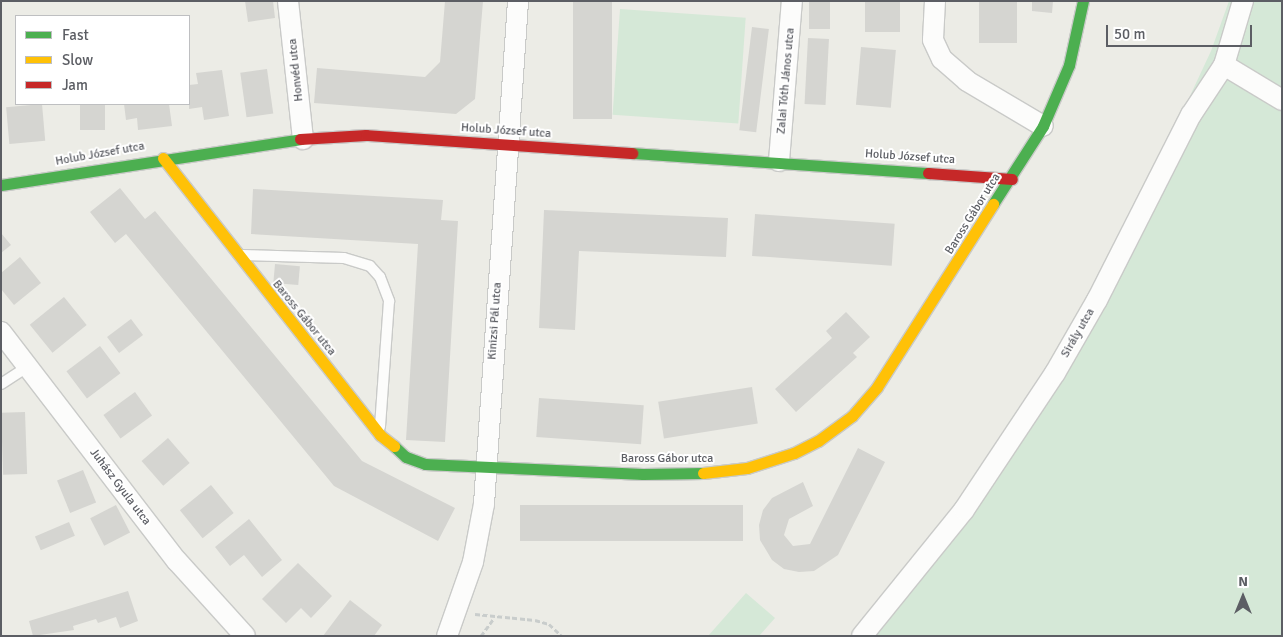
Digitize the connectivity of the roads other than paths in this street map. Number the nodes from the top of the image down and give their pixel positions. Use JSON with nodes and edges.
{"nodes":[{"id":1,"x":288,"y":1,"type":"edge"},
{"id":2,"x":518,"y":1,"type":"edge"},
{"id":3,"x":792,"y":1,"type":"edge"},
{"id":4,"x":935,"y":1,"type":"edge"},
{"id":5,"x":1083,"y":1,"type":"edge"},
{"id":6,"x":1242,"y":1,"type":"edge"},
{"id":7,"x":1224,"y":66,"type":"junction"},
{"id":8,"x":1282,"y":100,"type":"edge"},
{"id":9,"x":1042,"y":126,"type":"junction"},
{"id":10,"x":303,"y":139,"type":"junction"},
{"id":11,"x":507,"y":144,"type":"junction"},
{"id":12,"x":163,"y":158,"type":"junction"},
{"id":13,"x":779,"y":161,"type":"junction"},
{"id":14,"x":1012,"y":178,"type":"junction"},
{"id":15,"x":1,"y":185,"type":"edge"},
{"id":16,"x":235,"y":254,"type":"junction"},
{"id":17,"x":1,"y":332,"type":"edge"},
{"id":18,"x":29,"y":366,"type":"junction"},
{"id":19,"x":1,"y":384,"type":"edge"},
{"id":20,"x":380,"y":435,"type":"junction"},
{"id":21,"x":486,"y":467,"type":"junction"},
{"id":22,"x":245,"y":636,"type":"edge"},
{"id":23,"x":446,"y":636,"type":"edge"},
{"id":24,"x":862,"y":636,"type":"edge"}],
"edges":[{"from":1,"to":10,"type":"street","name":"Honvéd utca"},
{"from":2,"to":11,"type":"street","name":"Kinizsi Pál utca"},
{"from":3,"to":13,"type":"street","name":"Zalai Tóth János utca"},
{"from":4,"to":9,"type":"street"},
{"from":5,"to":9,"type":"street","name":"Baross Gábor utca"},
{"from":6,"to":7,"type":"street","name":"Sirály utca"},
{"from":7,"to":8,"type":"street"},
{"from":7,"to":24,"type":"street","name":"Sirály utca"},
{"from":9,"to":14,"type":"street","name":"Baross Gábor utca"},
{"from":10,"to":11,"type":"street","name":"Holub József utca"},
{"from":10,"to":12,"type":"street","name":"Holub József utca"},
{"from":11,"to":13,"type":"street","name":"Holub József utca"},
{"from":11,"to":21,"type":"street","name":"Kinizsi Pál utca"},
{"from":12,"to":15,"type":"street","name":"Holub József utca"},
{"from":12,"to":16,"type":"street","name":"Baross Gábor utca"},
{"from":13,"to":14,"type":"street","name":"Holub József utca"},
{"from":14,"to":21,"type":"street","name":"Baross Gábor utca"},
{"from":16,"to":20,"type":"street","name":"Baross Gábor utca"},
{"from":16,"to":20,"type":"lane"},
{"from":17,"to":18,"type":"street","name":"Juhász Gyula utca"},
{"from":18,"to":19,"type":"lane"},
{"from":18,"to":22,"type":"street","name":"Juhász Gyula utca"},
{"from":20,"to":21,"type":"street","name":"Baross Gábor utca"},
{"from":21,"to":23,"type":"street","name":"Kinizsi Pál utca"}]}
